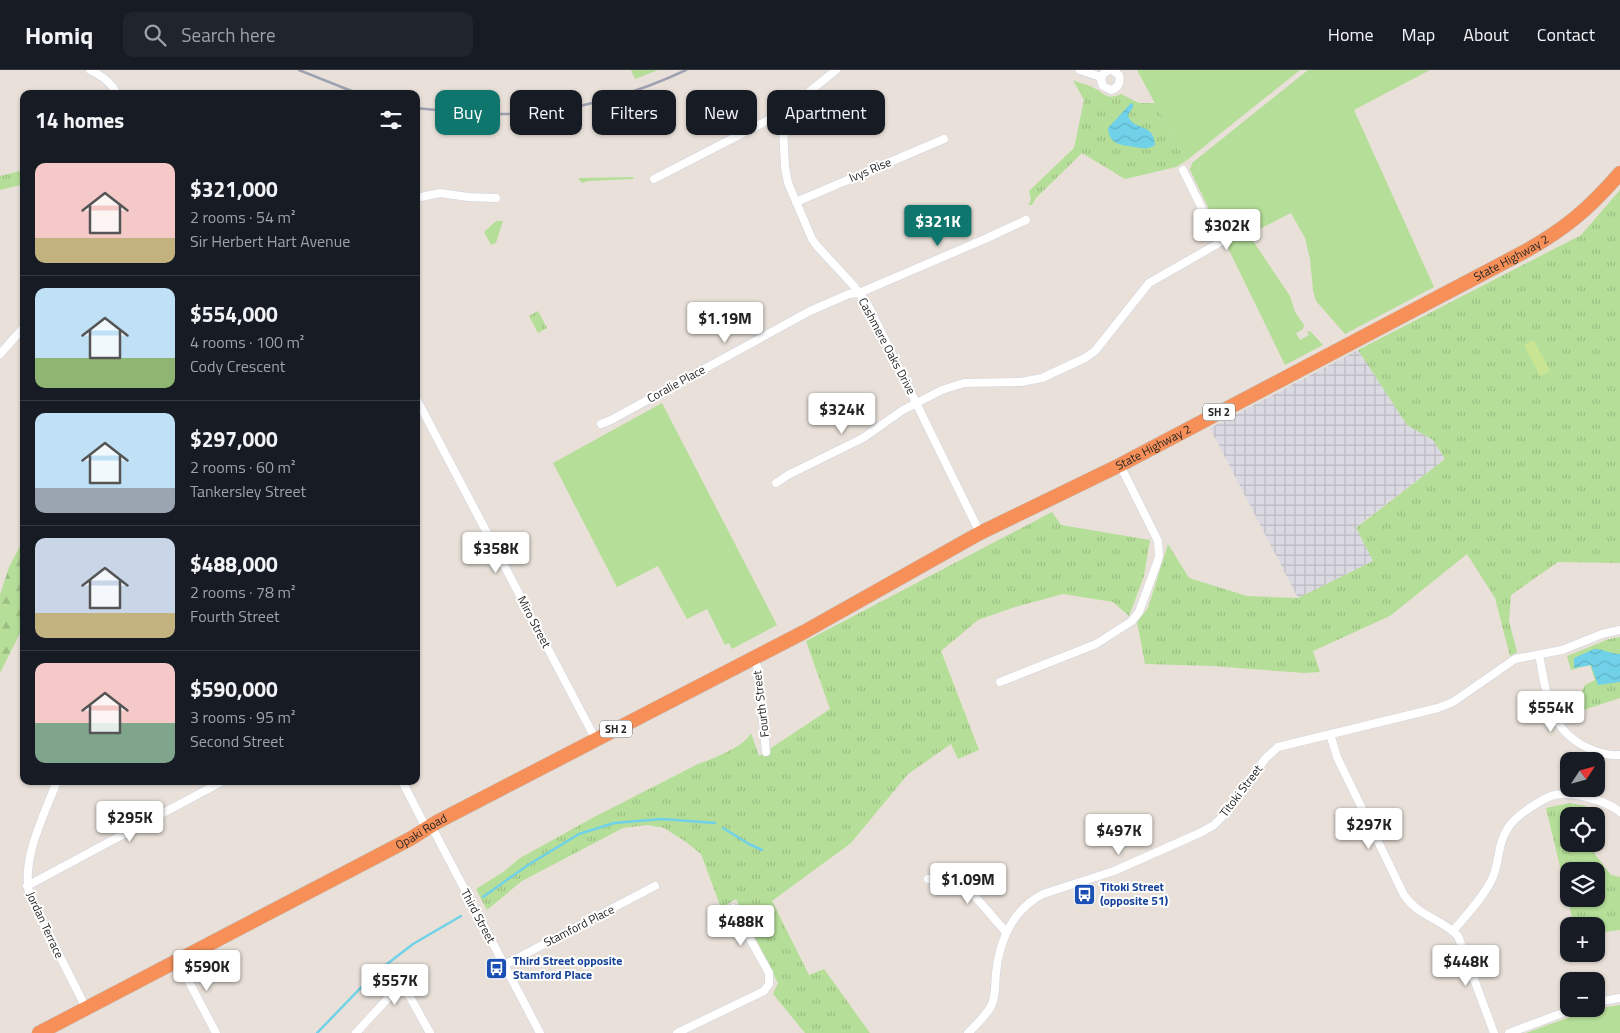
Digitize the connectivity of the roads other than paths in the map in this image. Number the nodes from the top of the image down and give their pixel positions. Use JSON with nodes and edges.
{"nodes":[{"id":1,"x":90,"y":70,"type":"edge"},
{"id":2,"x":836,"y":70,"type":"edge"},
{"id":3,"x":1080,"y":70,"type":"edge"},
{"id":4,"x":1115,"y":71,"type":"edge"},
{"id":5,"x":1101,"y":76,"type":"junction"},
{"id":6,"x":115,"y":90,"type":"edge"},
{"id":7,"x":812,"y":90,"type":"edge"},
{"id":8,"x":767,"y":121,"type":"edge"},
{"id":9,"x":784,"y":135,"type":"edge"},
{"id":10,"x":944,"y":139,"type":"dead end"},
{"id":11,"x":1182,"y":170,"type":"dead end"},
{"id":12,"x":1620,"y":173,"type":"edge"},
{"id":13,"x":654,"y":179,"type":"dead end"},
{"id":14,"x":420,"y":197,"type":"edge"},
{"id":15,"x":496,"y":198,"type":"dead end"},
{"id":16,"x":796,"y":202,"type":"junction"},
{"id":17,"x":1026,"y":220,"type":"dead end"},
{"id":18,"x":859,"y":293,"type":"junction"},
{"id":19,"x":20,"y":332,"type":"edge"},
{"id":20,"x":0,"y":354,"type":"edge"},
{"id":21,"x":916,"y":402,"type":"junction"},
{"id":22,"x":420,"y":406,"type":"edge"},
{"id":23,"x":600,"y":424,"type":"dead end"},
{"id":24,"x":1120,"y":465,"type":"junction"},
{"id":25,"x":776,"y":483,"type":"dead end"},
{"id":26,"x":980,"y":533,"type":"junction"},
{"id":27,"x":1620,"y":630,"type":"edge"},
{"id":28,"x":804,"y":632,"type":"joint"},
{"id":29,"x":1539,"y":655,"type":"junction"},
{"id":30,"x":754,"y":657,"type":"junction"},
{"id":31,"x":1000,"y":682,"type":"dead end"},
{"id":32,"x":1330,"y":734,"type":"junction"},
{"id":33,"x":596,"y":740,"type":"junction"},
{"id":34,"x":766,"y":752,"type":"dead end"},
{"id":35,"x":1620,"y":755,"type":"edge"},
{"id":36,"x":56,"y":785,"type":"edge"},
{"id":37,"x":216,"y":785,"type":"edge"},
{"id":38,"x":404,"y":785,"type":"edge"},
{"id":39,"x":1620,"y":812,"type":"edge"},
{"id":40,"x":429,"y":828,"type":"junction"},
{"id":41,"x":928,"y":879,"type":"dead end"},
{"id":42,"x":27,"y":886,"type":"junction"},
{"id":43,"x":655,"y":886,"type":"dead end"},
{"id":44,"x":733,"y":908,"type":"dead end"},
{"id":45,"x":1453,"y":931,"type":"junction"},
{"id":46,"x":1006,"y":932,"type":"junction"},
{"id":47,"x":178,"y":961,"type":"junction"},
{"id":48,"x":504,"y":965,"type":"junction"},
{"id":49,"x":1620,"y":998,"type":"edge"},
{"id":50,"x":1605,"y":1000,"type":"edge"},
{"id":51,"x":86,"y":1008,"type":"junction"},
{"id":52,"x":1560,"y":1014,"type":"edge"},
{"id":53,"x":39,"y":1033,"type":"edge"},
{"id":54,"x":216,"y":1033,"type":"edge"},
{"id":55,"x":356,"y":1033,"type":"edge"},
{"id":56,"x":430,"y":1033,"type":"edge"},
{"id":57,"x":540,"y":1033,"type":"edge"},
{"id":58,"x":677,"y":1033,"type":"edge"},
{"id":59,"x":968,"y":1033,"type":"edge"},
{"id":60,"x":1494,"y":1033,"type":"edge"},
{"id":61,"x":1509,"y":1033,"type":"edge"}],
"edges":[{"from":1,"to":6,"type":"street"},
{"from":2,"to":7,"type":"street"},
{"from":3,"to":5,"type":"street"},
{"from":4,"to":5,"type":"street"},
{"from":4,"to":5,"type":"street"},
{"from":8,"to":13,"type":"street"},
{"from":9,"to":16,"type":"street","name":"Cashmere Oaks Drive"},
{"from":10,"to":16,"type":"street","name":"Ivys Rise"},
{"from":11,"to":21,"type":"street"},
{"from":12,"to":24,"type":"highway","name":"State Highway 2","number":"SH 2"},
{"from":14,"to":15,"type":"street"},
{"from":16,"to":18,"type":"street","name":"Cashmere Oaks Drive"},
{"from":17,"to":18,"type":"street","name":"Coralie Place"},
{"from":18,"to":21,"type":"street","name":"Cashmere Oaks Drive"},
{"from":18,"to":23,"type":"street","name":"Coralie Place"},
{"from":19,"to":20,"type":"street"},
{"from":21,"to":25,"type":"street"},
{"from":21,"to":26,"type":"street","name":"Cashmere Oaks Drive"},
{"from":22,"to":33,"type":"street","name":"Miro Street"},
{"from":24,"to":26,"type":"highway","name":"State Highway 2","number":"SH 2"},
{"from":24,"to":31,"type":"street"},
{"from":26,"to":28,"type":"highway","name":"State Highway 2","number":"SH 2"},
{"from":27,"to":29,"type":"street","name":"Titoki Street"},
{"from":28,"to":30,"type":"highway","name":"Opaki Road","number":"SH 2"},
{"from":29,"to":32,"type":"street","name":"Titoki Street"},
{"from":29,"to":35,"type":"street"},
{"from":30,"to":33,"type":"highway","name":"Opaki Road","number":"SH 2"},
{"from":30,"to":34,"type":"street","name":"Fourth Street"},
{"from":32,"to":45,"type":"street"},
{"from":32,"to":46,"type":"street","name":"Titoki Street"},
{"from":33,"to":40,"type":"highway","name":"Opaki Road","number":"SH 2"},
{"from":36,"to":42,"type":"street","name":"Jordan Terrace"},
{"from":37,"to":42,"type":"street"},
{"from":38,"to":40,"type":"street","name":"Third Street"},
{"from":39,"to":45,"type":"street"},
{"from":40,"to":47,"type":"highway","name":"Opaki Road","number":"SH 2"},
{"from":40,"to":48,"type":"street","name":"Third Street"},
{"from":41,"to":46,"type":"street"},
{"from":42,"to":51,"type":"street","name":"Jordan Terrace"},
{"from":43,"to":48,"type":"street","name":"Stamford Place"},
{"from":44,"to":58,"type":"street"},
{"from":45,"to":60,"type":"street"},
{"from":46,"to":59,"type":"street","name":"Titoki Street"},
{"from":47,"to":51,"type":"highway","name":"Opaki Road","number":"SH 2"},
{"from":47,"to":54,"type":"street"},
{"from":48,"to":57,"type":"street","name":"Third Street"},
{"from":49,"to":50,"type":"street"},
{"from":51,"to":53,"type":"highway","name":"Opaki Road","number":"SH 2"},
{"from":52,"to":61,"type":"street"},
{"from":55,"to":56,"type":"street"}]}
